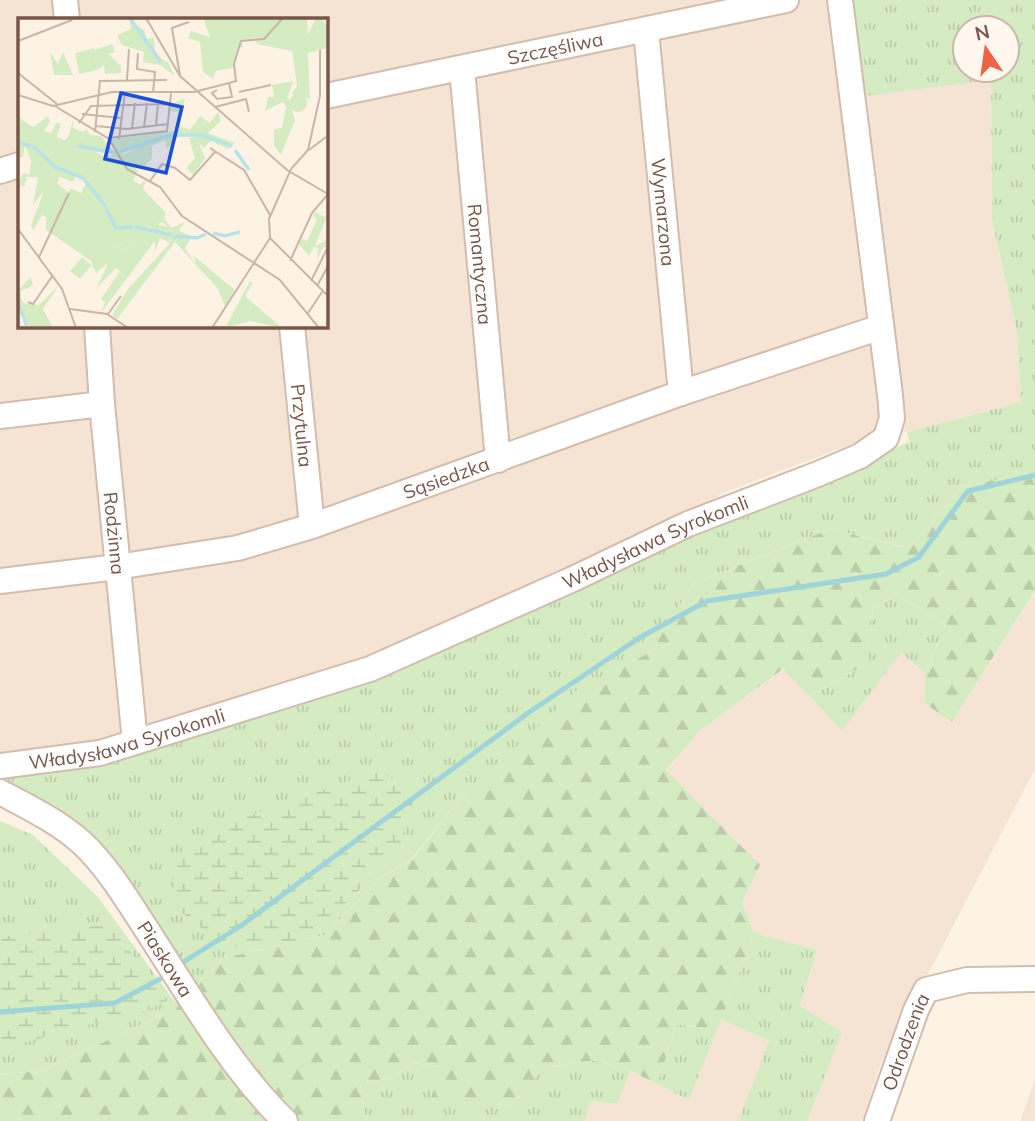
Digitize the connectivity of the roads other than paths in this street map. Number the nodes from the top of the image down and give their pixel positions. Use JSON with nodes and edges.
{"nodes":[{"id":1,"x":65,"y":0,"type":"edge"},
{"id":2,"x":786,"y":0,"type":"edge"},
{"id":3,"x":840,"y":0,"type":"edge"},
{"id":4,"x":67,"y":18,"type":"edge"},
{"id":5,"x":646,"y":31,"type":"junction"},
{"id":6,"x":462,"y":69,"type":"junction"},
{"id":7,"x":327,"y":96,"type":"edge"},
{"id":8,"x":18,"y":165,"type":"edge"},
{"id":9,"x":0,"y":171,"type":"edge"},
{"id":10,"x":97,"y":327,"type":"edge"},
{"id":11,"x":292,"y":327,"type":"edge"},
{"id":12,"x":881,"y":327,"type":"junction"},
{"id":13,"x":681,"y":393,"type":"junction"},
{"id":14,"x":102,"y":404,"type":"junction"},
{"id":15,"x":0,"y":416,"type":"edge"},
{"id":16,"x":498,"y":460,"type":"junction"},
{"id":17,"x":312,"y":526,"type":"junction"},
{"id":18,"x":117,"y":566,"type":"junction"},
{"id":19,"x":0,"y":581,"type":"edge"},
{"id":20,"x":135,"y":742,"type":"junction"},
{"id":21,"x":0,"y":766,"type":"edge"},
{"id":22,"x":0,"y":792,"type":"edge"},
{"id":23,"x":1035,"y":979,"type":"edge"},
{"id":24,"x":285,"y":1121,"type":"edge"},
{"id":25,"x":877,"y":1121,"type":"edge"}],
"edges":[{"from":1,"to":4,"type":"street"},
{"from":2,"to":5,"type":"street","name":"Szczęśliwa"},
{"from":3,"to":12,"type":"street","name":"Władysława Syrokomli"},
{"from":5,"to":6,"type":"street","name":"Szczęśliwa"},
{"from":5,"to":13,"type":"street","name":"Wymarzona"},
{"from":6,"to":7,"type":"street","name":"Szczęśliwa"},
{"from":6,"to":16,"type":"street","name":"Romantyczna"},
{"from":8,"to":9,"type":"street"},
{"from":10,"to":14,"type":"street","name":"Rodzinna"},
{"from":11,"to":17,"type":"street","name":"Przytulna"},
{"from":12,"to":13,"type":"street","name":"Sąsiedzka"},
{"from":12,"to":20,"type":"street","name":"Władysława Syrokomli"},
{"from":13,"to":16,"type":"street","name":"Sąsiedzka"},
{"from":14,"to":15,"type":"street"},
{"from":14,"to":18,"type":"street","name":"Rodzinna"},
{"from":16,"to":17,"type":"street","name":"Sąsiedzka"},
{"from":17,"to":18,"type":"street","name":"Sąsiedzka"},
{"from":18,"to":19,"type":"street","name":"Sąsiedzka"},
{"from":18,"to":20,"type":"street","name":"Rodzinna"},
{"from":20,"to":21,"type":"street","name":"Władysława Syrokomli"},
{"from":22,"to":24,"type":"street","name":"Piaskowa"},
{"from":23,"to":25,"type":"street","name":"Odrodzenia"}]}
